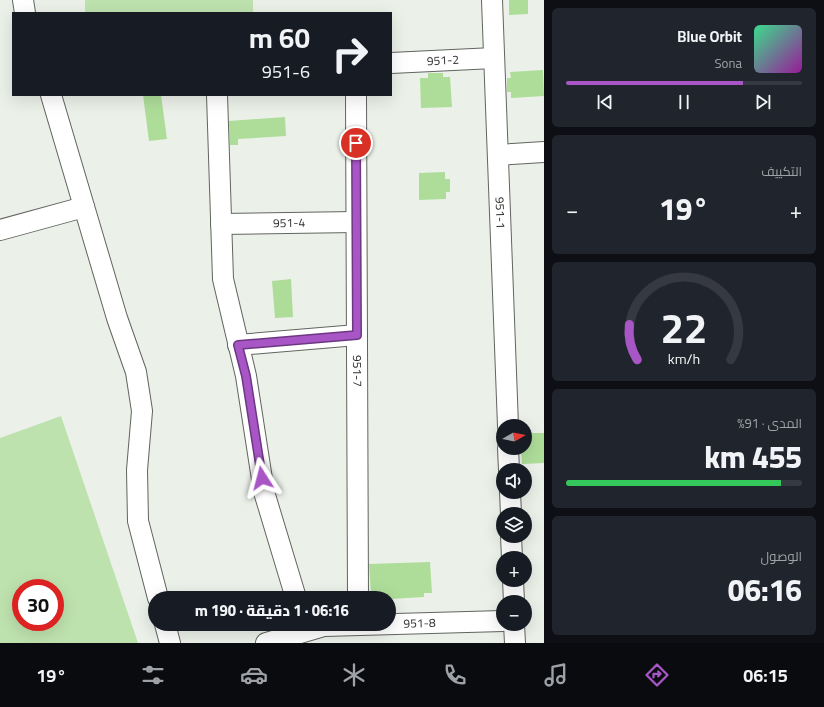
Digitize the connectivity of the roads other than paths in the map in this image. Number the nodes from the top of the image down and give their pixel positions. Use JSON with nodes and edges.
{"nodes":[{"id":1,"x":23,"y":0,"type":"edge"},
{"id":2,"x":492,"y":0,"type":"edge"},
{"id":3,"x":25,"y":12,"type":"edge"},
{"id":4,"x":494,"y":58,"type":"junction"},
{"id":5,"x":392,"y":63,"type":"edge"},
{"id":6,"x":51,"y":96,"type":"edge"},
{"id":7,"x":217,"y":96,"type":"edge"},
{"id":8,"x":356,"y":96,"type":"edge"},
{"id":9,"x":544,"y":152,"type":"edge"},
{"id":10,"x":498,"y":154,"type":"junction"},
{"id":11,"x":84,"y":207,"type":"junction"},
{"id":12,"x":356,"y":222,"type":"junction"},
{"id":13,"x":221,"y":224,"type":"junction"},
{"id":14,"x":0,"y":230,"type":"edge"},
{"id":15,"x":357,"y":335,"type":"junction"},
{"id":16,"x":238,"y":345,"type":"junction"},
{"id":17,"x":508,"y":419,"type":"edge"},
{"id":18,"x":156,"y":591,"type":"edge"},
{"id":19,"x":294,"y":591,"type":"edge"},
{"id":20,"x":358,"y":591,"type":"edge"},
{"id":21,"x":496,"y":621,"type":"edge"},
{"id":22,"x":396,"y":624,"type":"edge"},
{"id":23,"x":167,"y":631,"type":"edge"},
{"id":24,"x":316,"y":631,"type":"edge"},
{"id":25,"x":514,"y":631,"type":"edge"},
{"id":26,"x":170,"y":643,"type":"edge"},
{"id":27,"x":266,"y":643,"type":"edge"},
{"id":28,"x":515,"y":643,"type":"edge"}],
"edges":[{"from":1,"to":3,"type":"street"},
{"from":2,"to":4,"type":"street","name":"951-1"},
{"from":4,"to":5,"type":"street","name":"951-2"},
{"from":4,"to":10,"type":"street","name":"951-1"},
{"from":6,"to":11,"type":"street"},
{"from":7,"to":13,"type":"street"},
{"from":8,"to":12,"type":"street","name":"951-7"},
{"from":9,"to":10,"type":"street"},
{"from":10,"to":17,"type":"street","name":"951-1"},
{"from":11,"to":14,"type":"street"},
{"from":11,"to":18,"type":"street"},
{"from":12,"to":13,"type":"street","name":"951-4"},
{"from":12,"to":15,"type":"street","name":"951-7"},
{"from":13,"to":16,"type":"street"},
{"from":15,"to":16,"type":"street"},
{"from":15,"to":20,"type":"street","name":"951-7"},
{"from":16,"to":19,"type":"street"},
{"from":21,"to":22,"type":"street","name":"951-8"},
{"from":23,"to":26,"type":"street"},
{"from":24,"to":27,"type":"street","name":"951-8"},
{"from":25,"to":28,"type":"street"}]}
